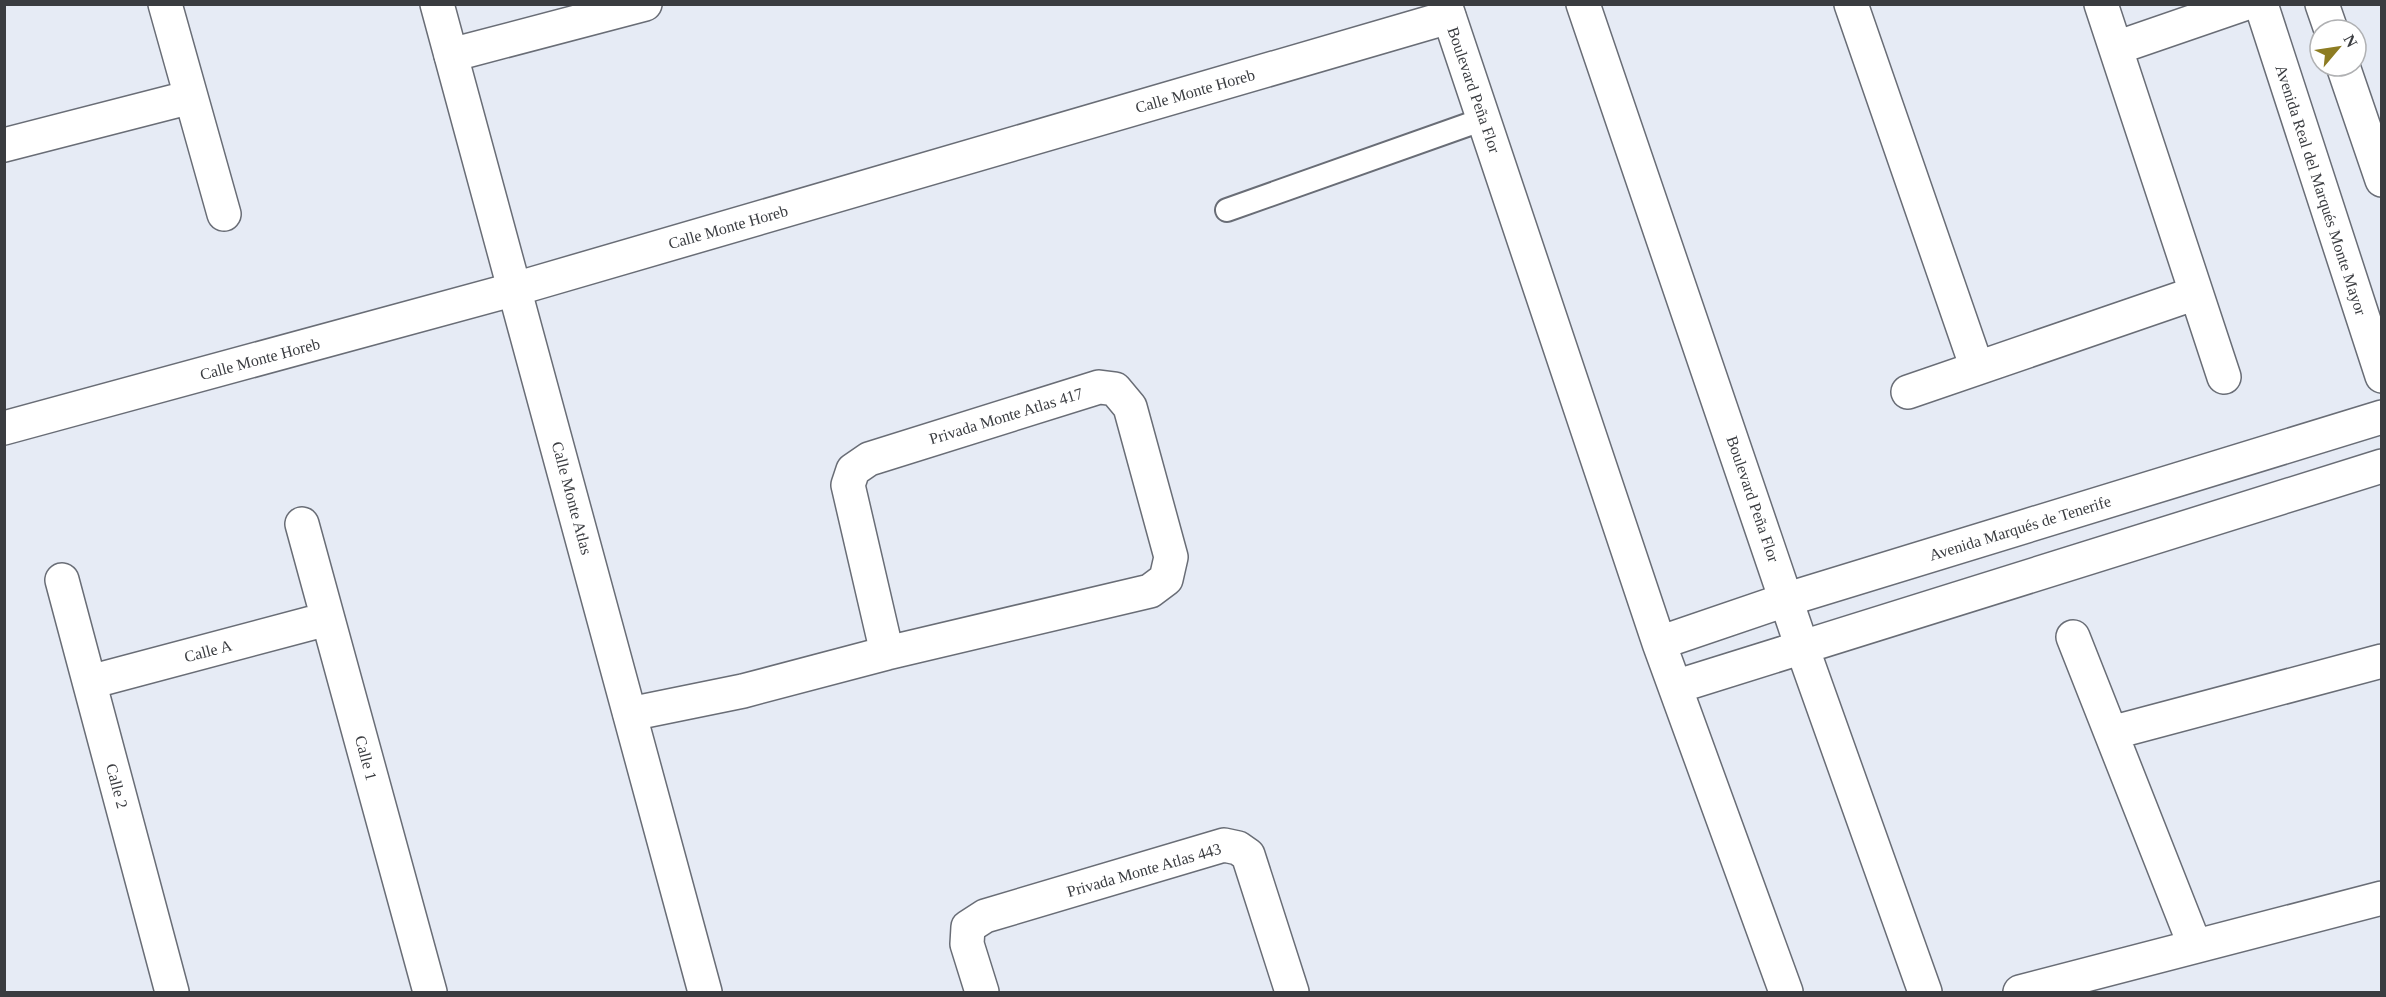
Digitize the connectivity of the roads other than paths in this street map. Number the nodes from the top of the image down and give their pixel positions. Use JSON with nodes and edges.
{"nodes":[{"id":1,"x":165,"y":4,"type":"edge"},
{"id":2,"x":437,"y":4,"type":"edge"},
{"id":3,"x":645,"y":4,"type":"edge"},
{"id":4,"x":1582,"y":4,"type":"edge"},
{"id":5,"x":1851,"y":4,"type":"edge"},
{"id":6,"x":2101,"y":4,"type":"edge"},
{"id":7,"x":2244,"y":4,"type":"edge"},
{"id":8,"x":2261,"y":4,"type":"edge"},
{"id":9,"x":1447,"y":11,"type":"edge"},
{"id":10,"x":2116,"y":48,"type":"junction"},
{"id":11,"x":451,"y":55,"type":"junction"},
{"id":12,"x":2347,"y":78,"type":"edge"},
{"id":13,"x":191,"y":97,"type":"junction"},
{"id":14,"x":1484,"y":119,"type":"junction"},
{"id":15,"x":4,"y":145,"type":"edge"},
{"id":16,"x":2382,"y":180,"type":"edge"},
{"id":17,"x":1227,"y":210,"type":"dead end"},
{"id":18,"x":224,"y":213,"type":"dead end"},
{"id":19,"x":515,"y":289,"type":"junction"},
{"id":20,"x":2196,"y":294,"type":"junction"},
{"id":21,"x":1977,"y":369,"type":"junction"},
{"id":22,"x":2382,"y":376,"type":"edge"},
{"id":23,"x":2224,"y":377,"type":"dead end"},
{"id":24,"x":1908,"y":392,"type":"dead end"},
{"id":25,"x":2382,"y":417,"type":"edge"},
{"id":26,"x":4,"y":428,"type":"edge"},
{"id":27,"x":2382,"y":466,"type":"edge"},
{"id":28,"x":302,"y":524,"type":"dead end"},
{"id":29,"x":62,"y":580,"type":"dead end"},
{"id":30,"x":1788,"y":599,"type":"junction"},
{"id":31,"x":327,"y":619,"type":"junction"},
{"id":32,"x":2073,"y":637,"type":"dead end"},
{"id":33,"x":1659,"y":643,"type":"junction"},
{"id":34,"x":1802,"y":646,"type":"junction"},
{"id":35,"x":887,"y":653,"type":"junction"},
{"id":36,"x":2382,"y":661,"type":"edge"},
{"id":37,"x":90,"y":682,"type":"junction"},
{"id":38,"x":1675,"y":687,"type":"junction"},
{"id":39,"x":630,"y":714,"type":"junction"},
{"id":40,"x":2111,"y":733,"type":"junction"},
{"id":41,"x":2382,"y":898,"type":"edge"},
{"id":42,"x":2195,"y":946,"type":"junction"},
{"id":43,"x":172,"y":993,"type":"edge"},
{"id":44,"x":430,"y":993,"type":"edge"},
{"id":45,"x":705,"y":993,"type":"edge"},
{"id":46,"x":982,"y":993,"type":"edge"},
{"id":47,"x":1292,"y":993,"type":"edge"},
{"id":48,"x":1786,"y":993,"type":"edge"},
{"id":49,"x":1925,"y":993,"type":"edge"},
{"id":50,"x":2020,"y":993,"type":"edge"}],
"edges":[{"from":1,"to":13,"type":"street"},
{"from":2,"to":11,"type":"street","name":"Calle Monte Atlas"},
{"from":3,"to":11,"type":"street"},
{"from":4,"to":30,"type":"street","name":"Boulevard Peña Flor"},
{"from":5,"to":21,"type":"street"},
{"from":6,"to":10,"type":"street"},
{"from":7,"to":10,"type":"street"},
{"from":8,"to":22,"type":"street","name":"Avenida Real del Marqués Monte Mayor"},
{"from":9,"to":14,"type":"street","name":"Boulevard Peña Flor"},
{"from":9,"to":19,"type":"street","name":"Calle Monte Horeb"},
{"from":10,"to":20,"type":"street"},
{"from":11,"to":19,"type":"street","name":"Calle Monte Atlas"},
{"from":12,"to":16,"type":"street"},
{"from":13,"to":15,"type":"street"},
{"from":13,"to":18,"type":"street"},
{"from":14,"to":17,"type":"lane"},
{"from":14,"to":33,"type":"street","name":"Boulevard Peña Flor"},
{"from":19,"to":26,"type":"street","name":"Calle Monte Horeb"},
{"from":19,"to":39,"type":"street","name":"Calle Monte Atlas"},
{"from":20,"to":21,"type":"street"},
{"from":20,"to":23,"type":"street"},
{"from":21,"to":24,"type":"street"},
{"from":25,"to":30,"type":"street","name":"Avenida Marqués de Tenerife"},
{"from":27,"to":34,"type":"street"},
{"from":28,"to":31,"type":"street","name":"Calle 1"},
{"from":29,"to":37,"type":"street","name":"Calle 2"},
{"from":30,"to":33,"type":"street","name":"Avenida Marqués de Tenerife"},
{"from":30,"to":34,"type":"street","name":"Boulevard Peña Flor"},
{"from":31,"to":37,"type":"street","name":"Calle A"},
{"from":31,"to":44,"type":"street","name":"Calle 1"},
{"from":32,"to":40,"type":"street"},
{"from":33,"to":38,"type":"street","name":"Boulevard Peña Flor"},
{"from":34,"to":38,"type":"street"},
{"from":34,"to":49,"type":"street","name":"Boulevard Peña Flor"},
{"from":35,"to":35,"type":"street","name":"Privada Monte Atlas 417"},
{"from":35,"to":39,"type":"street","name":"Privada Monte Atlas 417"},
{"from":36,"to":40,"type":"street"},
{"from":37,"to":43,"type":"street","name":"Calle 2"},
{"from":38,"to":48,"type":"street","name":"Boulevard Peña Flor"},
{"from":39,"to":45,"type":"street","name":"Calle Monte Atlas"},
{"from":40,"to":42,"type":"street"},
{"from":41,"to":42,"type":"street"},
{"from":42,"to":50,"type":"street"},
{"from":46,"to":47,"type":"street","name":"Privada Monte Atlas 443"}]}
